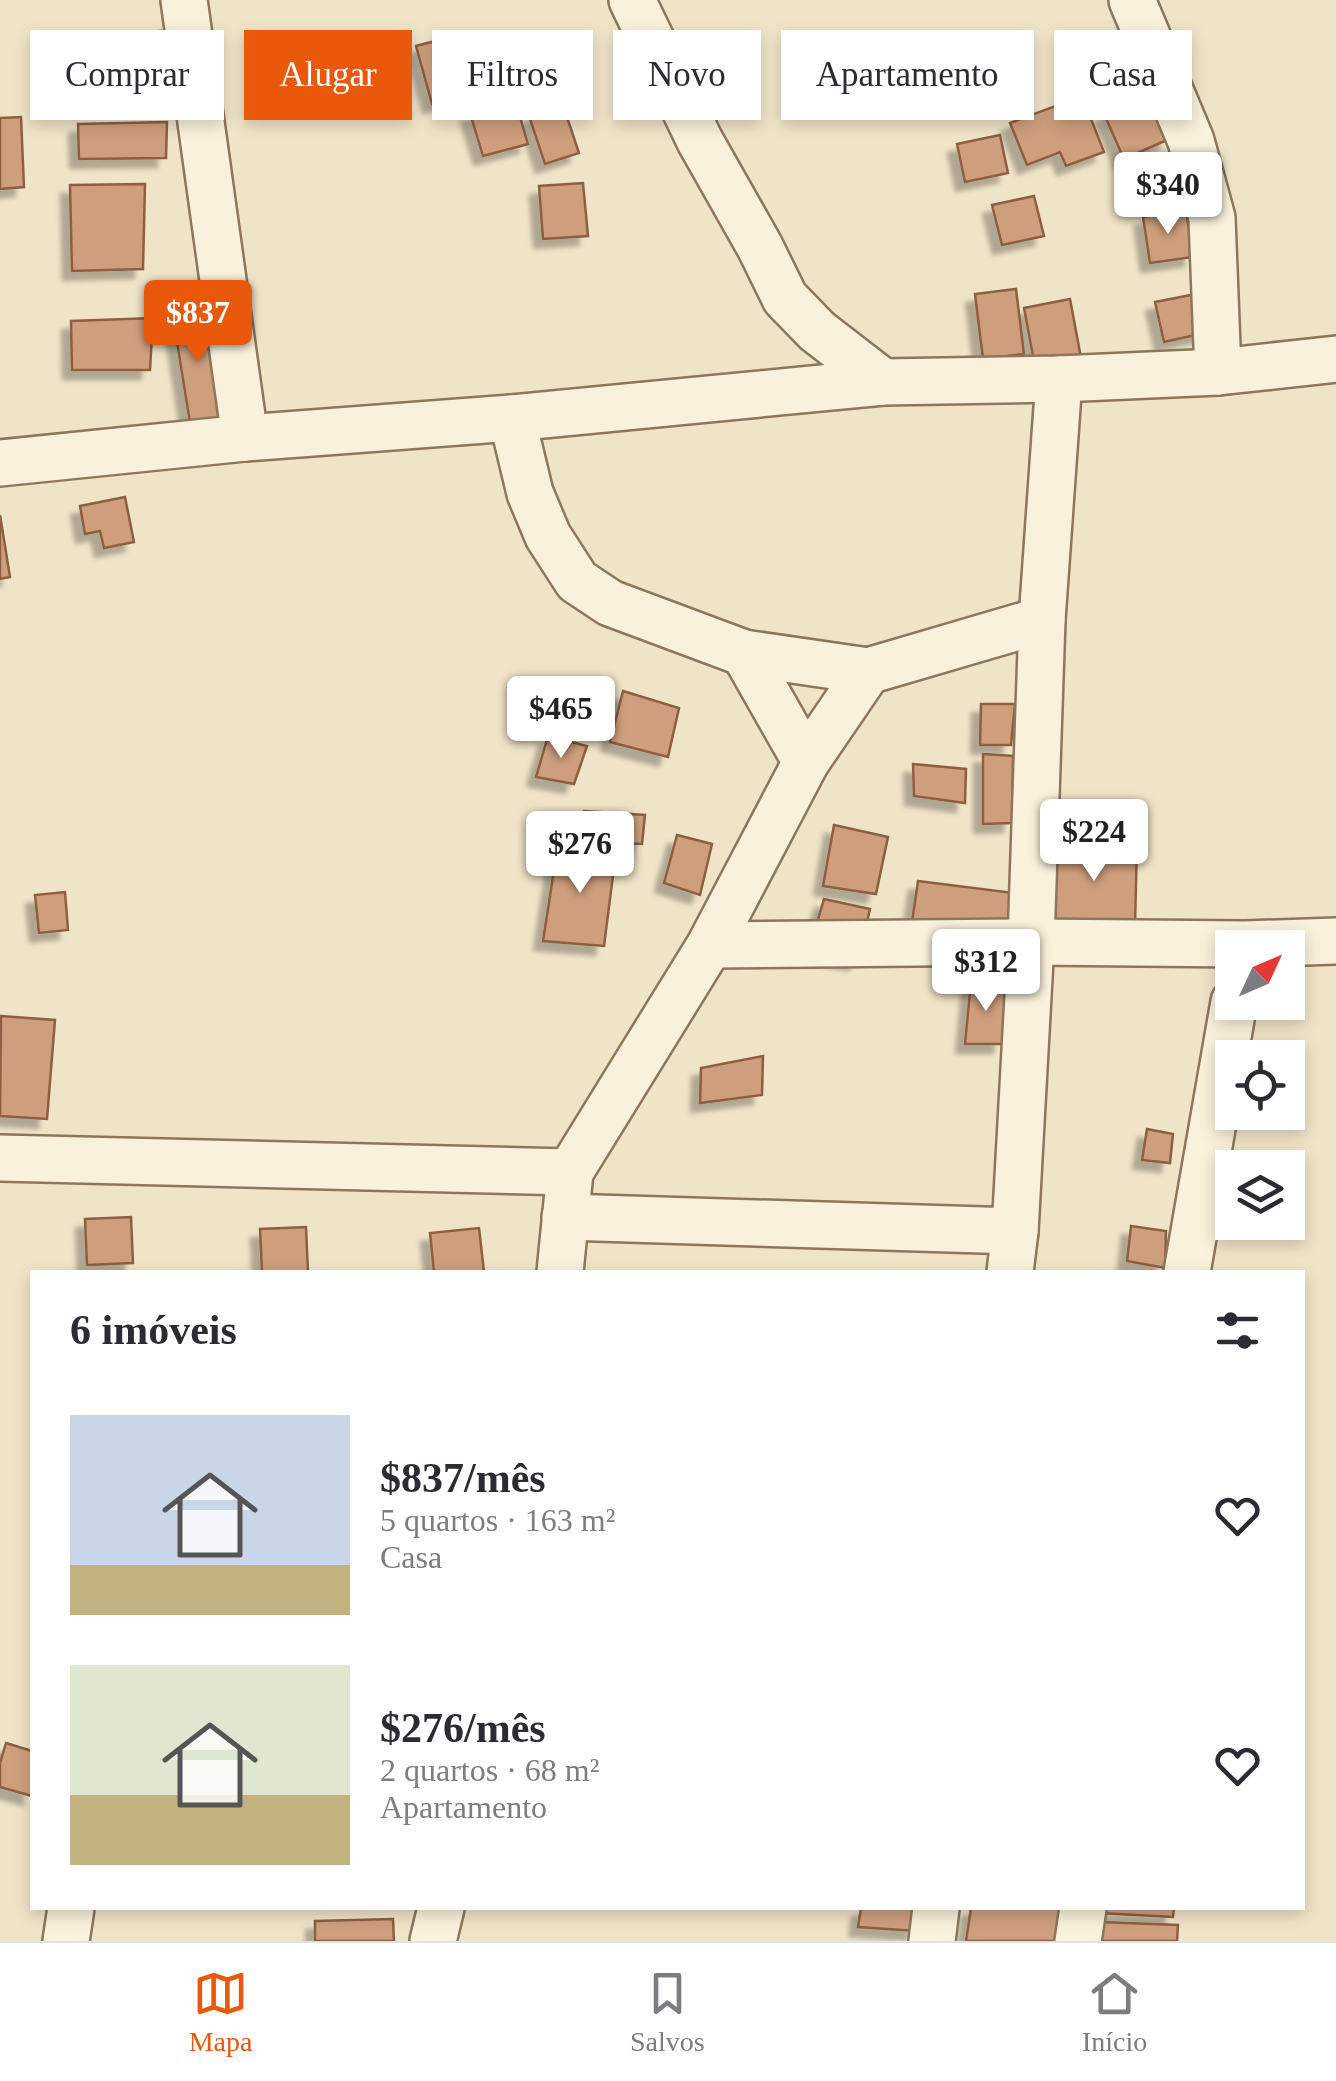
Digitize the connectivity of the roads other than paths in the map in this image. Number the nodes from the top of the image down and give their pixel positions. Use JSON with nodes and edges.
{"nodes":[{"id":1,"x":184,"y":0,"type":"edge"},
{"id":2,"x":632,"y":0,"type":"edge"},
{"id":3,"x":1132,"y":0,"type":"edge"},
{"id":4,"x":1336,"y":359,"type":"edge"},
{"id":5,"x":1218,"y":372,"type":"junction"},
{"id":6,"x":1059,"y":379,"type":"junction"},
{"id":7,"x":882,"y":382,"type":"junction"},
{"id":8,"x":512,"y":418,"type":"junction"},
{"id":9,"x":245,"y":438,"type":"junction"},
{"id":10,"x":0,"y":463,"type":"edge"},
{"id":11,"x":1042,"y":620,"type":"junction"},
{"id":12,"x":744,"y":653,"type":"junction"},
{"id":13,"x":868,"y":671,"type":"junction"},
{"id":14,"x":806,"y":762,"type":"junction"},
{"id":15,"x":1336,"y":940,"type":"edge"},
{"id":16,"x":1031,"y":942,"type":"junction"},
{"id":17,"x":1305,"y":942,"type":"edge"},
{"id":18,"x":1215,"y":945,"type":"edge"},
{"id":19,"x":710,"y":946,"type":"junction"},
{"id":20,"x":1231,"y":1020,"type":"edge"},
{"id":21,"x":0,"y":1158,"type":"edge"},
{"id":22,"x":570,"y":1172,"type":"junction"},
{"id":23,"x":564,"y":1217,"type":"junction"},
{"id":24,"x":1012,"y":1252,"type":"edge"},
{"id":25,"x":560,"y":1270,"type":"edge"},
{"id":26,"x":1188,"y":1270,"type":"edge"},
{"id":27,"x":71,"y":1910,"type":"edge"},
{"id":28,"x":441,"y":1910,"type":"edge"},
{"id":29,"x":936,"y":1910,"type":"edge"},
{"id":30,"x":1083,"y":1910,"type":"edge"},
{"id":31,"x":66,"y":1941,"type":"edge"},
{"id":32,"x":433,"y":1941,"type":"edge"},
{"id":33,"x":932,"y":1941,"type":"edge"},
{"id":34,"x":1078,"y":1941,"type":"edge"}],
"edges":[{"from":1,"to":9,"type":"street"},
{"from":2,"to":7,"type":"street"},
{"from":3,"to":5,"type":"street"},
{"from":4,"to":5,"type":"street"},
{"from":5,"to":6,"type":"street"},
{"from":6,"to":7,"type":"street"},
{"from":6,"to":11,"type":"street"},
{"from":7,"to":8,"type":"street"},
{"from":8,"to":9,"type":"street"},
{"from":8,"to":12,"type":"street"},
{"from":9,"to":10,"type":"street"},
{"from":11,"to":13,"type":"street"},
{"from":11,"to":16,"type":"street"},
{"from":12,"to":13,"type":"street"},
{"from":12,"to":14,"type":"street"},
{"from":13,"to":14,"type":"street"},
{"from":14,"to":19,"type":"street"},
{"from":15,"to":17,"type":"street"},
{"from":16,"to":18,"type":"street"},
{"from":16,"to":19,"type":"street"},
{"from":16,"to":24,"type":"street"},
{"from":19,"to":22,"type":"street"},
{"from":20,"to":26,"type":"street"},
{"from":21,"to":22,"type":"street"},
{"from":22,"to":23,"type":"street"},
{"from":23,"to":24,"type":"street"},
{"from":23,"to":25,"type":"street"},
{"from":27,"to":31,"type":"street"},
{"from":28,"to":32,"type":"street"},
{"from":29,"to":33,"type":"street"},
{"from":30,"to":34,"type":"street"}]}
